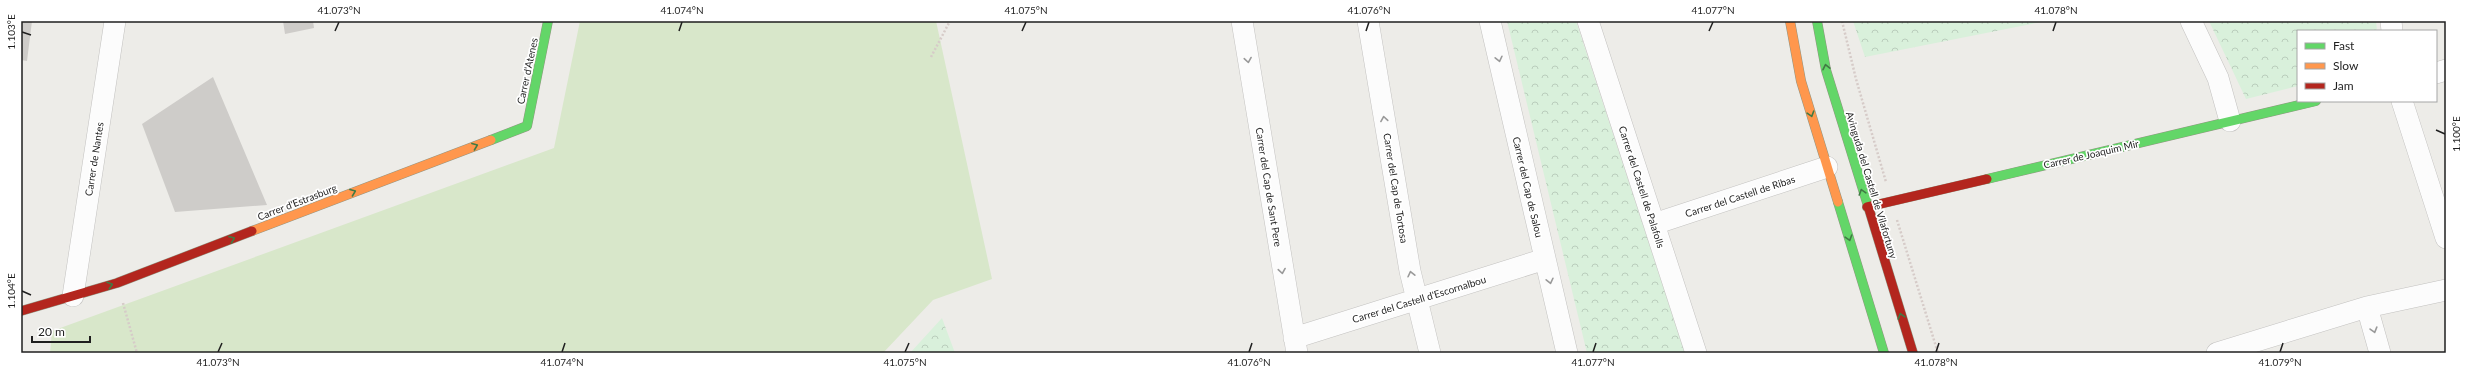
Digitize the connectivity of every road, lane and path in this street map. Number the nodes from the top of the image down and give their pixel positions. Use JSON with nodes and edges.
{"nodes":[{"id":1,"x":115,"y":21,"type":"edge"},
{"id":2,"x":548,"y":21,"type":"edge"},
{"id":3,"x":950,"y":21,"type":"edge"},
{"id":4,"x":1242,"y":21,"type":"edge"},
{"id":5,"x":1368,"y":21,"type":"edge"},
{"id":6,"x":1490,"y":21,"type":"edge"},
{"id":7,"x":1588,"y":21,"type":"edge"},
{"id":8,"x":1790,"y":21,"type":"edge"},
{"id":9,"x":1818,"y":21,"type":"edge"},
{"id":10,"x":2191,"y":21,"type":"edge"},
{"id":11,"x":931,"y":57,"type":"dead end"},
{"id":12,"x":2312,"y":102,"type":"edge"},
{"id":13,"x":2402,"y":102,"type":"edge"},
{"id":14,"x":2230,"y":121,"type":"junction"},
{"id":15,"x":527,"y":126,"type":"joint"},
{"id":16,"x":1827,"y":167,"type":"junction"},
{"id":17,"x":1867,"y":207,"type":"junction"},
{"id":18,"x":1654,"y":224,"type":"junction"},
{"id":19,"x":2446,"y":238,"type":"edge"},
{"id":20,"x":1545,"y":259,"type":"junction"},
{"id":21,"x":117,"y":283,"type":"junction"},
{"id":22,"x":2446,"y":290,"type":"edge"},
{"id":23,"x":73,"y":296,"type":"junction"},
{"id":24,"x":1417,"y":300,"type":"junction"},
{"id":25,"x":2367,"y":307,"type":"junction"},
{"id":26,"x":21,"y":311,"type":"edge"},
{"id":27,"x":1295,"y":346,"type":"edge"},
{"id":28,"x":137,"y":353,"type":"edge"},
{"id":29,"x":1430,"y":353,"type":"edge"},
{"id":30,"x":1567,"y":353,"type":"edge"},
{"id":31,"x":1696,"y":353,"type":"edge"},
{"id":32,"x":1884,"y":353,"type":"edge"},
{"id":33,"x":1912,"y":353,"type":"edge"},
{"id":34,"x":2217,"y":353,"type":"edge"},
{"id":35,"x":2380,"y":353,"type":"edge"}],
"edges":[{"from":1,"to":23,"type":"street","name":"Carrer de Nantes"},
{"from":2,"to":15,"type":"street","name":"Carrer d'Atenes"},
{"from":3,"to":11,"type":"path"},
{"from":4,"to":27,"type":"street","name":"Carrer del Cap de Sant Pere","one_way":true},
{"from":24,"to":5,"type":"street","name":"Carrer del Cap de Tortosa","one_way":true},
{"from":6,"to":20,"type":"street","name":"Carrer del Cap de Salou","one_way":true},
{"from":7,"to":18,"type":"street","name":"Carrer del Castell de Palafolls"},
{"from":8,"to":16,"type":"street","one_way":true},
{"from":17,"to":9,"type":"street","name":"Avinguda del Castell de Vilafortuny","one_way":true},
{"from":10,"to":14,"type":"street"},
{"from":12,"to":14,"type":"street","name":"Carrer de Joaquim Mir"},
{"from":13,"to":19,"type":"street"},
{"from":14,"to":17,"type":"street","name":"Carrer de Joaquim Mir"},
{"from":21,"to":15,"type":"street","name":"Carrer d'Estrasburg","one_way":true},
{"from":16,"to":18,"type":"street","name":"Carrer del Castell de Ribas"},
{"from":16,"to":32,"type":"street","one_way":true},
{"from":33,"to":17,"type":"street","name":"Avinguda del Castell de Vilafortuny","one_way":true},
{"from":18,"to":31,"type":"street","name":"Carrer del Castell de Palafolls"},
{"from":20,"to":24,"type":"street","name":"Carrer del Castell d'Escornalbou"},
{"from":20,"to":30,"type":"street","name":"Carrer del Cap de Salou","one_way":true},
{"from":23,"to":21,"type":"street","name":"Carrer d'Estrasburg","one_way":true},
{"from":21,"to":28,"type":"path"},
{"from":22,"to":25,"type":"street"},
{"from":23,"to":26,"type":"street","name":"Carrer d'Estrasburg"},
{"from":24,"to":27,"type":"street","name":"Carrer del Castell d'Escornalbou"},
{"from":24,"to":29,"type":"street","name":"Carrer del Cap de Tortosa"},
{"from":25,"to":34,"type":"street"},
{"from":25,"to":35,"type":"street","one_way":true}]}
